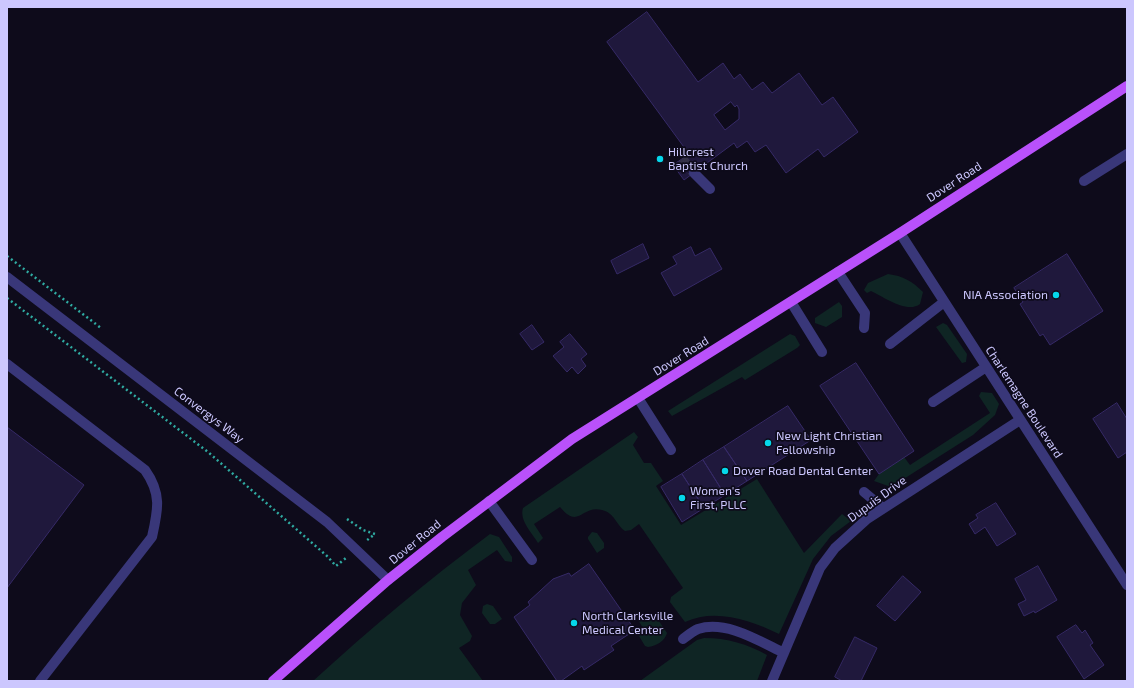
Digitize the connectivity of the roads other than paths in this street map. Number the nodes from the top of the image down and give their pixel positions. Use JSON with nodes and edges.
{"nodes":[{"id":1,"x":1127,"y":86,"type":"edge"},
{"id":2,"x":1127,"y":154,"type":"edge"},
{"id":3,"x":694,"y":172,"type":"tunnel mouth"},
{"id":4,"x":1084,"y":181,"type":"dead end"},
{"id":5,"x":710,"y":189,"type":"dead end"},
{"id":6,"x":900,"y":233,"type":"junction"},
{"id":7,"x":838,"y":272,"type":"junction"},
{"id":8,"x":7,"y":277,"type":"edge"},
{"id":9,"x":791,"y":302,"type":"junction"},
{"id":10,"x":944,"y":302,"type":"junction"},
{"id":11,"x":864,"y":328,"type":"dead end"},
{"id":12,"x":890,"y":344,"type":"dead end"},
{"id":13,"x":822,"y":352,"type":"dead end"},
{"id":14,"x":7,"y":364,"type":"edge"},
{"id":15,"x":986,"y":367,"type":"junction"},
{"id":16,"x":638,"y":398,"type":"junction"},
{"id":17,"x":933,"y":402,"type":"dead end"},
{"id":18,"x":1020,"y":420,"type":"junction"},
{"id":19,"x":671,"y":450,"type":"dead end"},
{"id":20,"x":864,"y":492,"type":"dead end"},
{"id":21,"x":489,"y":501,"type":"junction"},
{"id":22,"x":883,"y":508,"type":"junction"},
{"id":23,"x":532,"y":560,"type":"dead end"},
{"id":24,"x":388,"y":580,"type":"junction"},
{"id":25,"x":1127,"y":585,"type":"edge"},
{"id":26,"x":683,"y":639,"type":"dead end"},
{"id":27,"x":784,"y":653,"type":"junction"},
{"id":28,"x":40,"y":681,"type":"edge"},
{"id":29,"x":273,"y":681,"type":"edge"},
{"id":30,"x":772,"y":681,"type":"edge"}],
"edges":[{"from":1,"to":6,"type":"main road","name":"Dover Road"},
{"from":2,"to":4,"type":"street"},
{"from":3,"to":5,"type":"street"},
{"from":6,"to":7,"type":"main road","name":"Dover Road"},
{"from":6,"to":10,"type":"street","name":"Charlemagne Boulevard"},
{"from":7,"to":9,"type":"main road","name":"Dover Road"},
{"from":7,"to":11,"type":"street"},
{"from":8,"to":24,"type":"street","name":"Convergys Way"},
{"from":9,"to":13,"type":"street"},
{"from":9,"to":16,"type":"main road","name":"Dover Road"},
{"from":10,"to":12,"type":"street"},
{"from":10,"to":15,"type":"street","name":"Charlemagne Boulevard"},
{"from":14,"to":28,"type":"street"},
{"from":15,"to":17,"type":"street"},
{"from":15,"to":18,"type":"street","name":"Charlemagne Boulevard"},
{"from":16,"to":19,"type":"street"},
{"from":16,"to":21,"type":"main road","name":"Dover Road"},
{"from":18,"to":22,"type":"street","name":"Dupuis Drive"},
{"from":18,"to":25,"type":"street","name":"Charlemagne Boulevard"},
{"from":20,"to":22,"type":"street"},
{"from":21,"to":23,"type":"street"},
{"from":21,"to":24,"type":"main road","name":"Dover Road"},
{"from":22,"to":27,"type":"street","name":"Dupuis Drive"},
{"from":24,"to":29,"type":"main road","name":"Dover Road"},
{"from":26,"to":27,"type":"street"},
{"from":27,"to":30,"type":"street","name":"Dupuis Drive"}]}
